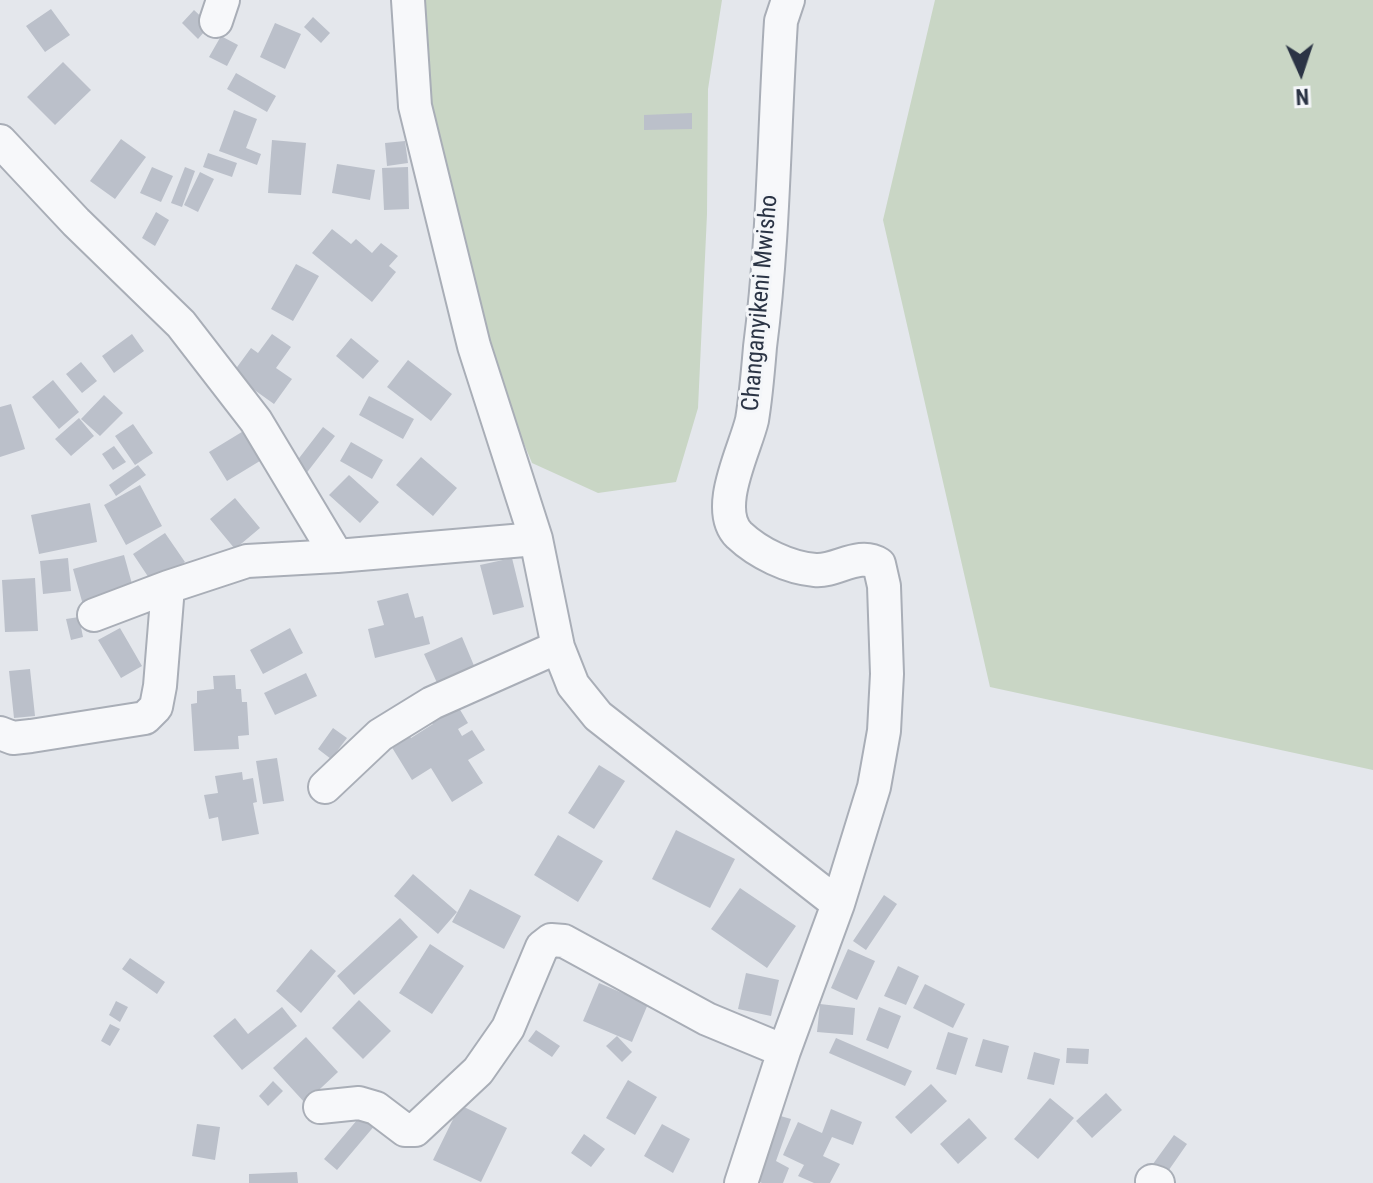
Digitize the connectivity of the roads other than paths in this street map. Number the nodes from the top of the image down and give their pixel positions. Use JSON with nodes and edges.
{"nodes":[{"id":1,"x":408,"y":0,"type":"edge"},
{"id":2,"x":788,"y":0,"type":"edge"},
{"id":3,"x":0,"y":141,"type":"edge"},
{"id":4,"x":536,"y":539,"type":"junction"},
{"id":5,"x":337,"y":556,"type":"junction"},
{"id":6,"x":168,"y":587,"type":"junction"},
{"id":7,"x":94,"y":615,"type":"dead end"},
{"id":8,"x":558,"y":647,"type":"junction"},
{"id":9,"x":0,"y":733,"type":"edge"},
{"id":10,"x":325,"y":787,"type":"dead end"},
{"id":11,"x":838,"y":904,"type":"junction"},
{"id":12,"x":784,"y":1051,"type":"junction"},
{"id":13,"x":320,"y":1107,"type":"dead end"},
{"id":14,"x":741,"y":1183,"type":"edge"}],
"edges":[{"from":1,"to":4,"type":"street"},
{"from":2,"to":11,"type":"street","name":"Changanyikeni Mwisho"},
{"from":3,"to":5,"type":"street"},
{"from":4,"to":5,"type":"street"},
{"from":4,"to":8,"type":"street"},
{"from":5,"to":6,"type":"street"},
{"from":6,"to":7,"type":"street"},
{"from":6,"to":9,"type":"street"},
{"from":8,"to":10,"type":"street"},
{"from":8,"to":11,"type":"street"},
{"from":11,"to":12,"type":"street"},
{"from":12,"to":13,"type":"street"},
{"from":12,"to":14,"type":"street"}]}
